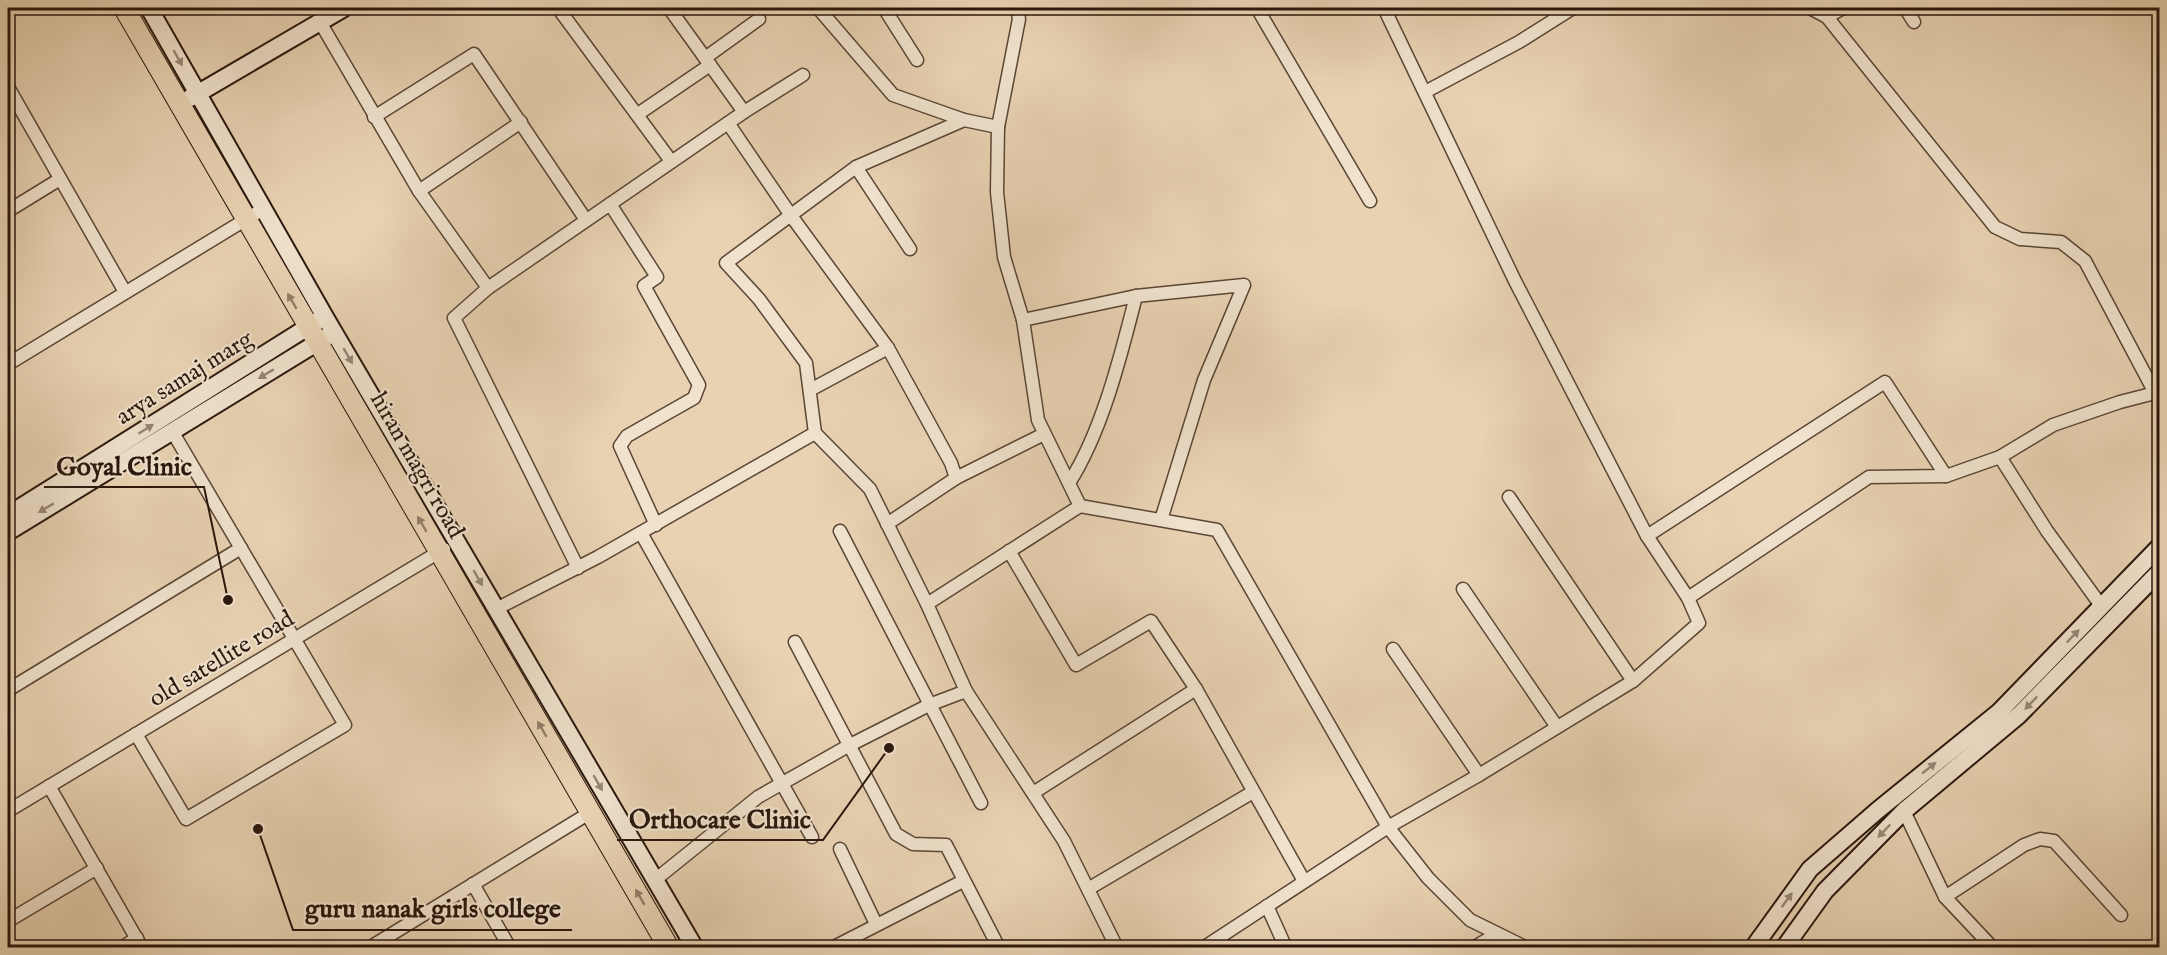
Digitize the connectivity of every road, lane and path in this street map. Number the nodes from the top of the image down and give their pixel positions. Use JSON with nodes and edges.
{"nodes":[{"id":1,"x":124,"y":8,"type":"edge"},
{"id":2,"x":149,"y":8,"type":"edge"},
{"id":3,"x":344,"y":8,"type":"edge"},
{"id":4,"x":558,"y":8,"type":"edge"},
{"id":5,"x":669,"y":8,"type":"edge"},
{"id":6,"x":818,"y":8,"type":"edge"},
{"id":7,"x":884,"y":8,"type":"edge"},
{"id":8,"x":1017,"y":8,"type":"edge"},
{"id":9,"x":1257,"y":8,"type":"edge"},
{"id":10,"x":1384,"y":8,"type":"edge"},
{"id":11,"x":1573,"y":8,"type":"edge"},
{"id":12,"x":1810,"y":8,"type":"edge"},
{"id":13,"x":1843,"y":8,"type":"edge"},
{"id":14,"x":1905,"y":8,"type":"edge"},
{"id":15,"x":1827,"y":17,"type":"junction"},
{"id":16,"x":759,"y":19,"type":"dead end"},
{"id":17,"x":320,"y":22,"type":"junction"},
{"id":18,"x":1914,"y":22,"type":"dead end"},
{"id":19,"x":917,"y":60,"type":"dead end"},
{"id":20,"x":707,"y":62,"type":"junction"},
{"id":21,"x":803,"y":75,"type":"dead end"},
{"id":22,"x":8,"y":87,"type":"edge"},
{"id":23,"x":1425,"y":92,"type":"junction"},
{"id":24,"x":198,"y":94,"type":"junction"},
{"id":25,"x":179,"y":105,"type":"junction"},
{"id":26,"x":744,"y":112,"type":"junction"},
{"id":27,"x":638,"y":114,"type":"junction"},
{"id":28,"x":374,"y":117,"type":"junction"},
{"id":29,"x":964,"y":120,"type":"junction"},
{"id":30,"x":521,"y":122,"type":"junction"},
{"id":31,"x":728,"y":123,"type":"junction"},
{"id":32,"x":998,"y":127,"type":"junction"},
{"id":33,"x":672,"y":161,"type":"junction"},
{"id":34,"x":856,"y":167,"type":"junction"},
{"id":35,"x":60,"y":179,"type":"junction"},
{"id":36,"x":419,"y":191,"type":"junction"},
{"id":37,"x":1370,"y":201,"type":"dead end"},
{"id":38,"x":610,"y":204,"type":"junction"},
{"id":39,"x":263,"y":208,"type":"junction"},
{"id":40,"x":8,"y":211,"type":"edge"},
{"id":41,"x":792,"y":217,"type":"junction"},
{"id":42,"x":246,"y":220,"type":"junction"},
{"id":43,"x":586,"y":220,"type":"junction"},
{"id":44,"x":910,"y":249,"type":"dead end"},
{"id":45,"x":488,"y":288,"type":"junction"},
{"id":46,"x":125,"y":292,"type":"junction"},
{"id":47,"x":1136,"y":296,"type":"junction"},
{"id":48,"x":325,"y":317,"type":"junction"},
{"id":49,"x":1023,"y":320,"type":"junction"},
{"id":50,"x":334,"y":332,"type":"junction"},
{"id":51,"x":312,"y":335,"type":"junction"},
{"id":52,"x":888,"y":348,"type":"junction"},
{"id":53,"x":8,"y":364,"type":"edge"},
{"id":54,"x":810,"y":390,"type":"junction"},
{"id":55,"x":2157,"y":397,"type":"edge"},
{"id":56,"x":172,"y":431,"type":"junction"},
{"id":57,"x":815,"y":433,"type":"junction"},
{"id":58,"x":1044,"y":434,"type":"junction"},
{"id":59,"x":2000,"y":457,"type":"junction"},
{"id":60,"x":1946,"y":476,"type":"junction"},
{"id":61,"x":956,"y":478,"type":"junction"},
{"id":62,"x":1069,"y":483,"type":"junction"},
{"id":63,"x":1509,"y":497,"type":"dead end"},
{"id":64,"x":1080,"y":506,"type":"junction"},
{"id":65,"x":8,"y":515,"type":"edge"},
{"id":66,"x":1161,"y":520,"type":"junction"},
{"id":67,"x":887,"y":524,"type":"junction"},
{"id":68,"x":656,"y":525,"type":"junction"},
{"id":69,"x":840,"y":531,"type":"dead end"},
{"id":70,"x":8,"y":532,"type":"edge"},
{"id":71,"x":641,"y":533,"type":"junction"},
{"id":72,"x":1647,"y":536,"type":"junction"},
{"id":73,"x":457,"y":542,"type":"junction"},
{"id":74,"x":2160,"y":546,"type":"edge"},
{"id":75,"x":241,"y":548,"type":"junction"},
{"id":76,"x":1009,"y":551,"type":"junction"},
{"id":77,"x":439,"y":552,"type":"junction"},
{"id":78,"x":578,"y":568,"type":"junction"},
{"id":79,"x":2160,"y":571,"type":"edge"},
{"id":80,"x":1463,"y":589,"type":"dead end"},
{"id":81,"x":1688,"y":598,"type":"junction"},
{"id":82,"x":927,"y":603,"type":"junction"},
{"id":83,"x":2102,"y":607,"type":"junction"},
{"id":84,"x":496,"y":609,"type":"junction"},
{"id":85,"x":294,"y":639,"type":"junction"},
{"id":86,"x":795,"y":642,"type":"dead end"},
{"id":87,"x":1393,"y":649,"type":"dead end"},
{"id":88,"x":1633,"y":681,"type":"junction"},
{"id":89,"x":1196,"y":689,"type":"junction"},
{"id":90,"x":8,"y":690,"type":"edge"},
{"id":91,"x":966,"y":691,"type":"junction"},
{"id":92,"x":929,"y":705,"type":"junction"},
{"id":93,"x":1557,"y":727,"type":"junction"},
{"id":94,"x":136,"y":734,"type":"junction"},
{"id":95,"x":848,"y":746,"type":"junction"},
{"id":96,"x":1479,"y":775,"type":"junction"},
{"id":97,"x":782,"y":783,"type":"junction"},
{"id":98,"x":50,"y":786,"type":"junction"},
{"id":99,"x":1253,"y":792,"type":"junction"},
{"id":100,"x":1033,"y":793,"type":"junction"},
{"id":101,"x":981,"y":803,"type":"dead end"},
{"id":102,"x":8,"y":811,"type":"edge"},
{"id":103,"x":1904,"y":811,"type":"junction"},
{"id":104,"x":591,"y":812,"type":"junction"},
{"id":105,"x":1388,"y":826,"type":"junction"},
{"id":106,"x":812,"y":837,"type":"dead end"},
{"id":107,"x":840,"y":849,"type":"dead end"},
{"id":108,"x":96,"y":868,"type":"junction"},
{"id":109,"x":655,"y":880,"type":"junction"},
{"id":110,"x":963,"y":881,"type":"junction"},
{"id":111,"x":1304,"y":881,"type":"junction"},
{"id":112,"x":473,"y":885,"type":"junction"},
{"id":113,"x":1088,"y":890,"type":"junction"},
{"id":114,"x":1945,"y":897,"type":"junction"},
{"id":115,"x":1267,"y":906,"type":"junction"},
{"id":116,"x":2121,"y":915,"type":"dead end"},
{"id":117,"x":8,"y":921,"type":"edge"},
{"id":118,"x":876,"y":924,"type":"junction"},
{"id":119,"x":1497,"y":934,"type":"junction"},
{"id":120,"x":140,"y":943,"type":"edge"},
{"id":121,"x":850,"y":943,"type":"edge"},
{"id":122,"x":122,"y":948,"type":"edge"},
{"id":123,"x":369,"y":948,"type":"edge"},
{"id":124,"x":510,"y":948,"type":"edge"},
{"id":125,"x":669,"y":948,"type":"edge"},
{"id":126,"x":694,"y":948,"type":"edge"},
{"id":127,"x":832,"y":948,"type":"edge"},
{"id":128,"x":999,"y":948,"type":"edge"},
{"id":129,"x":1117,"y":948,"type":"edge"},
{"id":130,"x":1203,"y":948,"type":"edge"},
{"id":131,"x":1286,"y":948,"type":"edge"},
{"id":132,"x":1473,"y":948,"type":"edge"},
{"id":133,"x":1527,"y":948,"type":"edge"},
{"id":134,"x":1753,"y":948,"type":"edge"},
{"id":135,"x":1784,"y":948,"type":"edge"},
{"id":136,"x":1993,"y":948,"type":"edge"}],
"edges":[{"from":1,"to":25,"type":"main road","name":"hiran magri road"},
{"from":2,"to":24,"type":"street","one_way":true},
{"from":3,"to":17,"type":"street"},
{"from":4,"to":27,"type":"street"},
{"from":5,"to":20,"type":"street"},
{"from":6,"to":29,"type":"street"},
{"from":7,"to":19,"type":"street"},
{"from":8,"to":32,"type":"street"},
{"from":9,"to":37,"type":"street"},
{"from":10,"to":23,"type":"street"},
{"from":11,"to":23,"type":"street"},
{"from":12,"to":15,"type":"street"},
{"from":13,"to":15,"type":"street"},
{"from":14,"to":18,"type":"street"},
{"from":15,"to":55,"type":"street"},
{"from":16,"to":20,"type":"street"},
{"from":17,"to":24,"type":"street"},
{"from":17,"to":28,"type":"street"},
{"from":20,"to":26,"type":"street"},
{"from":20,"to":27,"type":"street"},
{"from":21,"to":26,"type":"street"},
{"from":22,"to":35,"type":"street"},
{"from":23,"to":72,"type":"street"},
{"from":24,"to":25,"type":"street"},
{"from":24,"to":39,"type":"street"},
{"from":25,"to":42,"type":"main road","name":"hiran magri road"},
{"from":26,"to":31,"type":"street"},
{"from":27,"to":33,"type":"street"},
{"from":28,"to":30,"type":"street"},
{"from":28,"to":36,"type":"street"},
{"from":29,"to":32,"type":"street"},
{"from":29,"to":34,"type":"street"},
{"from":30,"to":36,"type":"street"},
{"from":30,"to":43,"type":"street"},
{"from":31,"to":33,"type":"street"},
{"from":31,"to":41,"type":"street"},
{"from":32,"to":49,"type":"street"},
{"from":33,"to":38,"type":"street"},
{"from":34,"to":41,"type":"street"},
{"from":34,"to":44,"type":"street"},
{"from":35,"to":40,"type":"street"},
{"from":35,"to":46,"type":"street"},
{"from":36,"to":45,"type":"street"},
{"from":38,"to":43,"type":"street"},
{"from":38,"to":68,"type":"street"},
{"from":39,"to":42,"type":"street"},
{"from":39,"to":48,"type":"street"},
{"from":41,"to":52,"type":"street"},
{"from":41,"to":54,"type":"street"},
{"from":42,"to":46,"type":"street"},
{"from":51,"to":42,"type":"main road","name":"hiran magri road","one_way":true},
{"from":43,"to":45,"type":"street"},
{"from":45,"to":78,"type":"street"},
{"from":46,"to":53,"type":"street"},
{"from":47,"to":49,"type":"street"},
{"from":47,"to":62,"type":"street"},
{"from":47,"to":66,"type":"street"},
{"from":48,"to":50,"type":"street"},
{"from":48,"to":51,"type":"street","name":"arya samaj marg"},
{"from":49,"to":58,"type":"street"},
{"from":50,"to":51,"type":"street"},
{"from":50,"to":73,"type":"street","one_way":true},
{"from":51,"to":56,"type":"street","one_way":true},
{"from":65,"to":51,"type":"street","name":"arya samaj marg","one_way":true},
{"from":77,"to":51,"type":"main road","name":"hiran magri road","one_way":true},
{"from":52,"to":54,"type":"street"},
{"from":52,"to":61,"type":"street"},
{"from":54,"to":57,"type":"street"},
{"from":55,"to":59,"type":"street"},
{"from":56,"to":70,"type":"street","one_way":true},
{"from":56,"to":75,"type":"street"},
{"from":57,"to":67,"type":"street"},
{"from":57,"to":68,"type":"street"},
{"from":58,"to":61,"type":"street"},
{"from":58,"to":62,"type":"street"},
{"from":59,"to":60,"type":"street"},
{"from":59,"to":83,"type":"street"},
{"from":60,"to":72,"type":"street"},
{"from":60,"to":81,"type":"street"},
{"from":61,"to":67,"type":"street"},
{"from":62,"to":64,"type":"street"},
{"from":63,"to":88,"type":"street"},
{"from":64,"to":66,"type":"street"},
{"from":64,"to":76,"type":"street"},
{"from":66,"to":105,"type":"street"},
{"from":67,"to":82,"type":"street"},
{"from":68,"to":71,"type":"street"},
{"from":69,"to":92,"type":"street"},
{"from":71,"to":78,"type":"street"},
{"from":71,"to":97,"type":"street"},
{"from":72,"to":81,"type":"street"},
{"from":73,"to":77,"type":"street","name":"old satellite road"},
{"from":73,"to":84,"type":"street","one_way":true},
{"from":74,"to":83,"type":"street"},
{"from":75,"to":85,"type":"street"},
{"from":75,"to":90,"type":"street"},
{"from":76,"to":82,"type":"street"},
{"from":76,"to":89,"type":"street"},
{"from":77,"to":85,"type":"street","name":"old satellite road"},
{"from":104,"to":77,"type":"main road","name":"hiran magri road","one_way":true},
{"from":78,"to":84,"type":"street"},
{"from":79,"to":103,"type":"street","one_way":true},
{"from":80,"to":93,"type":"street"},
{"from":81,"to":88,"type":"street"},
{"from":82,"to":91,"type":"street"},
{"from":134,"to":83,"type":"street","one_way":true},
{"from":84,"to":109,"type":"street","one_way":true},
{"from":85,"to":94,"type":"street","name":"old satellite road"},
{"from":85,"to":94,"type":"street"},
{"from":86,"to":95,"type":"street"},
{"from":87,"to":96,"type":"street"},
{"from":88,"to":93,"type":"street"},
{"from":89,"to":99,"type":"street"},
{"from":89,"to":100,"type":"street"},
{"from":91,"to":92,"type":"street"},
{"from":91,"to":100,"type":"street"},
{"from":92,"to":95,"type":"street"},
{"from":92,"to":101,"type":"street"},
{"from":93,"to":96,"type":"street"},
{"from":94,"to":98,"type":"street","name":"old satellite road"},
{"from":95,"to":97,"type":"street"},
{"from":95,"to":110,"type":"street"},
{"from":96,"to":105,"type":"street"},
{"from":97,"to":106,"type":"street"},
{"from":97,"to":109,"type":"street"},
{"from":98,"to":102,"type":"street","name":"old satellite road"},
{"from":98,"to":108,"type":"street"},
{"from":99,"to":111,"type":"street"},
{"from":99,"to":113,"type":"street"},
{"from":100,"to":113,"type":"street"},
{"from":103,"to":114,"type":"street"},
{"from":103,"to":135,"type":"street","one_way":true},
{"from":104,"to":112,"type":"street"},
{"from":125,"to":104,"type":"main road","name":"hiran magri road","one_way":true},
{"from":105,"to":111,"type":"street"},
{"from":105,"to":119,"type":"street"},
{"from":107,"to":118,"type":"street"},
{"from":108,"to":117,"type":"street"},
{"from":108,"to":120,"type":"street"},
{"from":109,"to":126,"type":"street"},
{"from":110,"to":118,"type":"street"},
{"from":110,"to":128,"type":"street"},
{"from":111,"to":115,"type":"street"},
{"from":112,"to":123,"type":"street"},
{"from":112,"to":124,"type":"street"},
{"from":113,"to":129,"type":"street"},
{"from":114,"to":116,"type":"street"},
{"from":114,"to":136,"type":"street"},
{"from":115,"to":130,"type":"street"},
{"from":115,"to":131,"type":"street"},
{"from":118,"to":121,"type":"street"},
{"from":119,"to":132,"type":"street"},
{"from":119,"to":133,"type":"street"},
{"from":120,"to":122,"type":"street"},
{"from":121,"to":127,"type":"street"}]}
